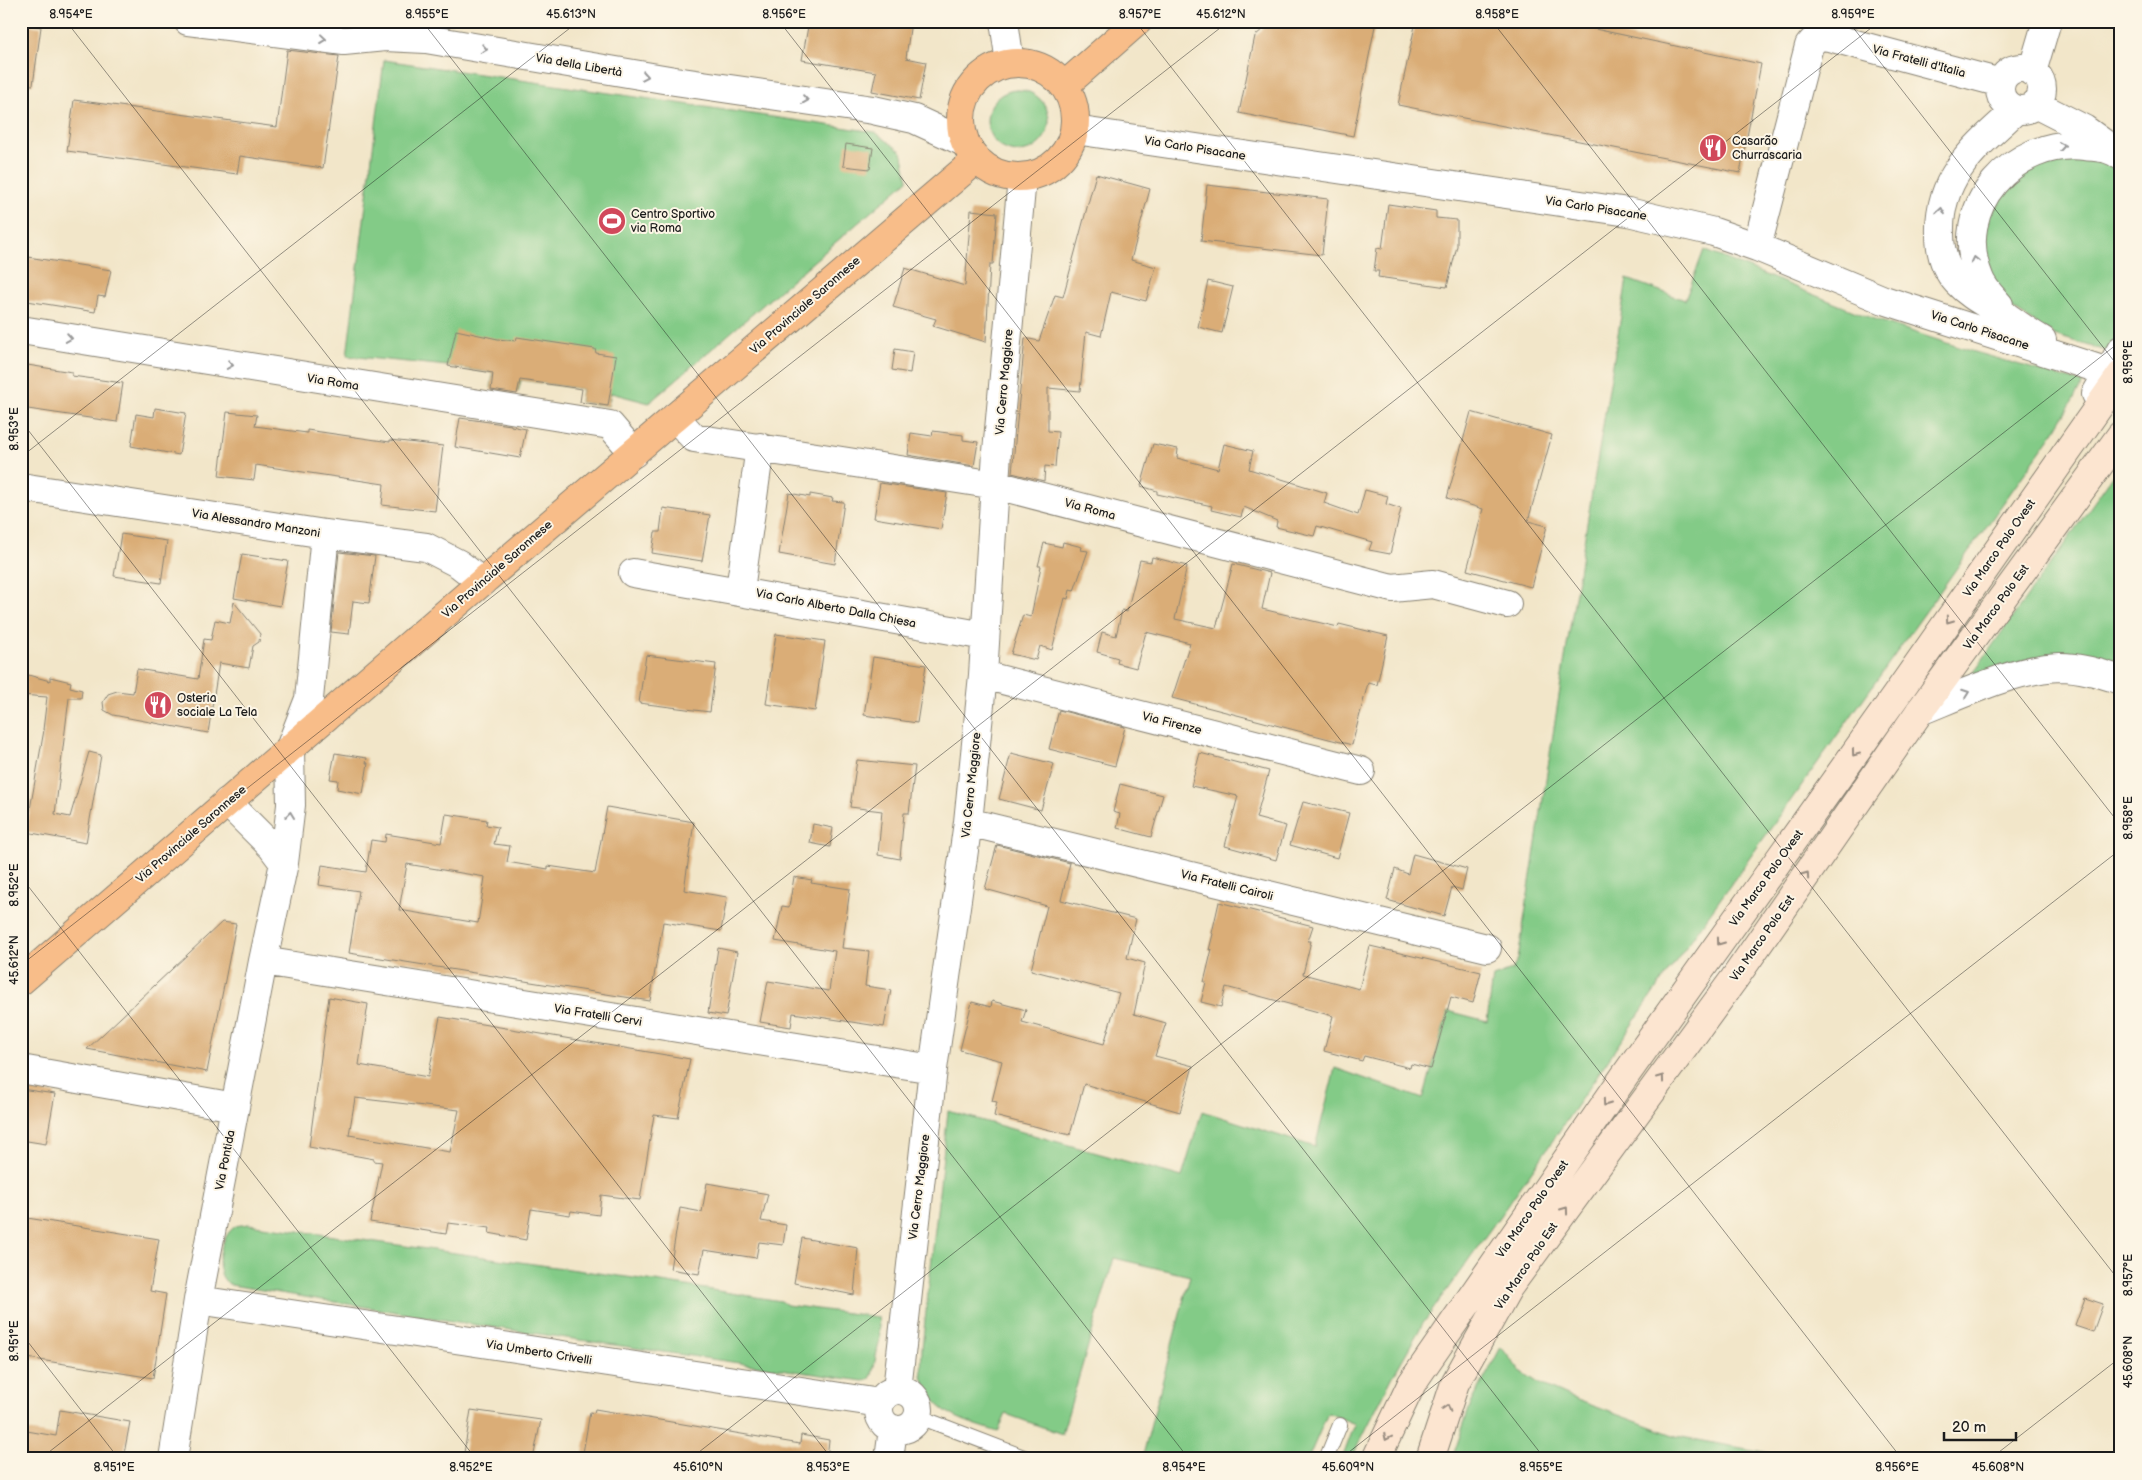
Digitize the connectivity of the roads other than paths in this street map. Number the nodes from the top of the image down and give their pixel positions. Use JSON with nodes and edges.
{"nodes":[{"id":1,"x":188,"y":21,"type":"edge"},
{"id":2,"x":1004,"y":21,"type":"edge"},
{"id":3,"x":1138,"y":21,"type":"edge"},
{"id":4,"x":2047,"y":21,"type":"edge"},
{"id":5,"x":427,"y":30,"type":"edge"},
{"id":6,"x":1010,"y":63,"type":"junction"},
{"id":7,"x":2032,"y":72,"type":"junction"},
{"id":8,"x":2001,"y":83,"type":"junction"},
{"id":9,"x":1064,"y":86,"type":"junction"},
{"id":10,"x":2026,"y":107,"type":"junction"},
{"id":11,"x":1074,"y":130,"type":"junction"},
{"id":12,"x":970,"y":151,"type":"junction"},
{"id":13,"x":2116,"y":152,"type":"edge"},
{"id":14,"x":1022,"y":178,"type":"junction"},
{"id":15,"x":1757,"y":247,"type":"junction"},
{"id":16,"x":2007,"y":316,"type":"junction"},
{"id":17,"x":21,"y":330,"type":"edge"},
{"id":18,"x":2121,"y":350,"type":"edge"},
{"id":19,"x":2099,"y":368,"type":"edge"},
{"id":20,"x":675,"y":417,"type":"junction"},
{"id":21,"x":2121,"y":435,"type":"edge"},
{"id":22,"x":760,"y":447,"type":"junction"},
{"id":23,"x":634,"y":453,"type":"junction"},
{"id":24,"x":2057,"y":465,"type":"junction"},
{"id":25,"x":996,"y":485,"type":"junction"},
{"id":26,"x":21,"y":487,"type":"edge"},
{"id":27,"x":325,"y":534,"type":"junction"},
{"id":28,"x":633,"y":572,"type":"dead end"},
{"id":29,"x":482,"y":582,"type":"junction"},
{"id":30,"x":740,"y":590,"type":"junction"},
{"id":31,"x":1507,"y":604,"type":"dead end"},
{"id":32,"x":985,"y":636,"type":"junction"},
{"id":33,"x":983,"y":675,"type":"junction"},
{"id":34,"x":2121,"y":680,"type":"edge"},
{"id":35,"x":1920,"y":711,"type":"junction"},
{"id":36,"x":290,"y":748,"type":"junction"},
{"id":37,"x":1361,"y":771,"type":"dead end"},
{"id":38,"x":227,"y":802,"type":"junction"},
{"id":39,"x":968,"y":822,"type":"junction"},
{"id":40,"x":284,"y":863,"type":"junction"},
{"id":41,"x":1486,"y":948,"type":"dead end"},
{"id":42,"x":263,"y":961,"type":"junction"},
{"id":43,"x":21,"y":981,"type":"edge"},
{"id":44,"x":21,"y":1069,"type":"edge"},
{"id":45,"x":933,"y":1069,"type":"junction"},
{"id":46,"x":234,"y":1107,"type":"junction"},
{"id":47,"x":198,"y":1300,"type":"junction"},
{"id":48,"x":889,"y":1397,"type":"junction"},
{"id":49,"x":917,"y":1416,"type":"junction"},
{"id":50,"x":1340,"y":1425,"type":"dead end"},
{"id":51,"x":893,"y":1429,"type":"junction"},
{"id":52,"x":1431,"y":1457,"type":"edge"},
{"id":53,"x":173,"y":1459,"type":"edge"},
{"id":54,"x":889,"y":1459,"type":"edge"},
{"id":55,"x":1029,"y":1459,"type":"edge"},
{"id":56,"x":1326,"y":1459,"type":"edge"},
{"id":57,"x":1376,"y":1459,"type":"edge"}],
"edges":[{"from":1,"to":5,"type":"street","name":"Via della Libertà","one_way":true},
{"from":2,"to":6,"type":"street"},
{"from":3,"to":9,"type":"main road"},
{"from":4,"to":7,"type":"street"},
{"from":5,"to":12,"type":"street","name":"Via della Libertà","one_way":true},
{"from":6,"to":9,"type":"main road"},
{"from":6,"to":12,"type":"main road"},
{"from":7,"to":8,"type":"street"},
{"from":7,"to":10,"type":"street"},
{"from":8,"to":10,"type":"street"},
{"from":8,"to":15,"type":"street","name":"Via Fratelli d'Italia"},
{"from":9,"to":11,"type":"main road"},
{"from":10,"to":13,"type":"street"},
{"from":16,"to":10,"type":"street","one_way":true},
{"from":11,"to":14,"type":"main road"},
{"from":11,"to":15,"type":"street","name":"Via Carlo Pisacane"},
{"from":12,"to":14,"type":"main road"},
{"from":12,"to":20,"type":"main road","name":"Via Provinciale Saronnese"},
{"from":16,"to":13,"type":"street","one_way":true},
{"from":14,"to":25,"type":"street","name":"Via Cerro Maggiore"},
{"from":15,"to":19,"type":"street","name":"Via Carlo Pisacane"},
{"from":16,"to":19,"type":"street"},
{"from":17,"to":23,"type":"street","name":"Via Roma","one_way":true},
{"from":18,"to":24,"type":"street"},
{"from":19,"to":24,"type":"street","name":"Via Marco Polo Ovest"},
{"from":20,"to":22,"type":"street","name":"Via Roma"},
{"from":20,"to":23,"type":"main road","name":"Via Provinciale Saronnese"},
{"from":21,"to":35,"type":"street","name":"Via Marco Polo Est"},
{"from":22,"to":25,"type":"street","name":"Via Roma"},
{"from":22,"to":30,"type":"street","name":"Via Carlo Alberto Dalla Chiesa"},
{"from":23,"to":29,"type":"main road","name":"Via Provinciale Saronnese"},
{"from":24,"to":57,"type":"street","name":"Via Marco Polo Ovest","one_way":true},
{"from":25,"to":31,"type":"street","name":"Via Roma"},
{"from":25,"to":32,"type":"street","name":"Via Cerro Maggiore"},
{"from":26,"to":27,"type":"street","name":"Via Alessandro Manzoni"},
{"from":27,"to":29,"type":"street","name":"Via Alessandro Manzoni"},
{"from":27,"to":36,"type":"street"},
{"from":28,"to":30,"type":"street"},
{"from":29,"to":36,"type":"main road","name":"Via Provinciale Saronnese"},
{"from":30,"to":32,"type":"street","name":"Via Carlo Alberto Dalla Chiesa"},
{"from":32,"to":33,"type":"street","name":"Via Cerro Maggiore"},
{"from":33,"to":37,"type":"street","name":"Via Firenze"},
{"from":33,"to":39,"type":"street","name":"Via Cerro Maggiore"},
{"from":35,"to":34,"type":"street","one_way":true},
{"from":52,"to":35,"type":"street","name":"Via Marco Polo Est","one_way":true},
{"from":36,"to":38,"type":"main road","name":"Via Provinciale Saronnese"},
{"from":40,"to":36,"type":"street","name":"Via Pontida","one_way":true},
{"from":38,"to":40,"type":"street"},
{"from":38,"to":43,"type":"main road","name":"Via Provinciale Saronnese"},
{"from":39,"to":41,"type":"street","name":"Via Fratelli Cairoli"},
{"from":39,"to":45,"type":"street","name":"Via Cerro Maggiore"},
{"from":40,"to":42,"type":"street","name":"Via Pontida"},
{"from":42,"to":45,"type":"street","name":"Via Fratelli Cervi"},
{"from":42,"to":46,"type":"street","name":"Via Pontida"},
{"from":44,"to":46,"type":"street"},
{"from":45,"to":48,"type":"street","name":"Via Cerro Maggiore"},
{"from":46,"to":47,"type":"street","name":"Via Pontida"},
{"from":47,"to":48,"type":"street","name":"Via Umberto Crivelli"},
{"from":47,"to":53,"type":"street","name":"Via Pontida"},
{"from":48,"to":49,"type":"street"},
{"from":48,"to":51,"type":"street"},
{"from":49,"to":51,"type":"street"},
{"from":49,"to":55,"type":"lane"},
{"from":50,"to":56,"type":"lane"},
{"from":51,"to":54,"type":"street"}]}
